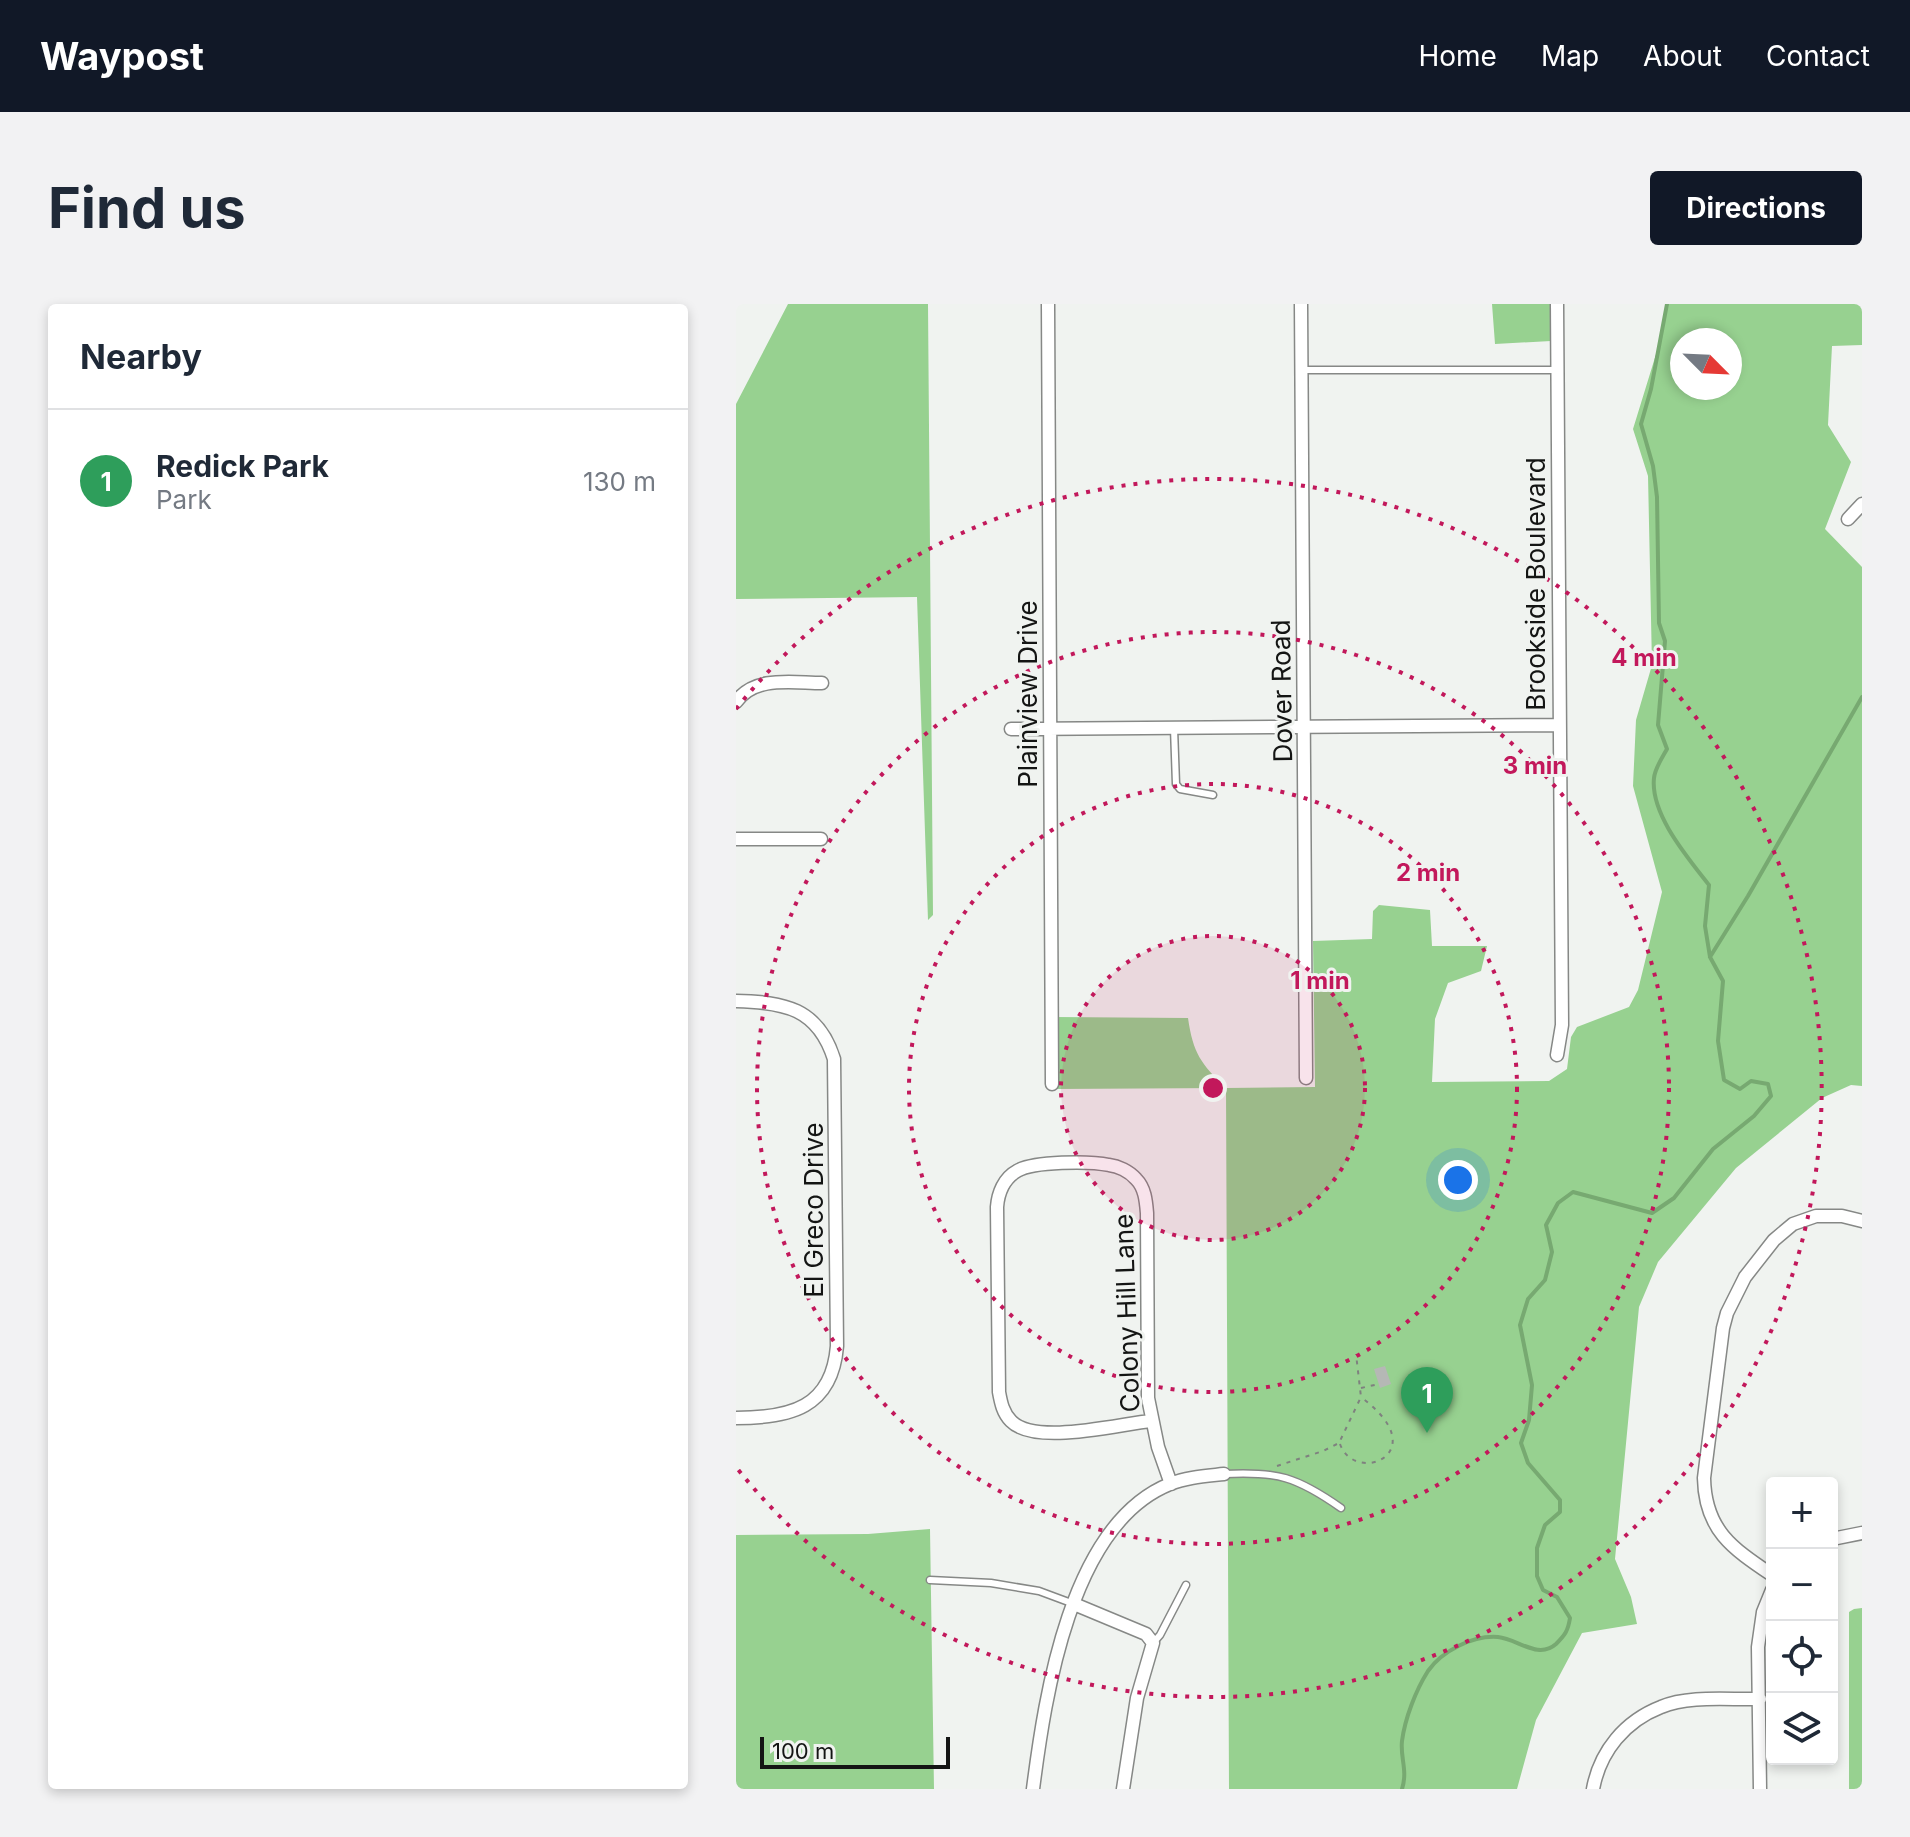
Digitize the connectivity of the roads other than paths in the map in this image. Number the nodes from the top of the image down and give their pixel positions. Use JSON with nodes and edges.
{"nodes":[{"id":1,"x":1048,"y":304,"type":"edge"},
{"id":2,"x":1301,"y":304,"type":"edge"},
{"id":3,"x":1557,"y":304,"type":"edge"},
{"id":4,"x":1302,"y":370,"type":"junction"},
{"id":5,"x":1556,"y":370,"type":"junction"},
{"id":6,"x":1862,"y":504,"type":"edge"},
{"id":7,"x":1848,"y":519,"type":"dead end"},
{"id":8,"x":822,"y":683,"type":"dead end"},
{"id":9,"x":736,"y":702,"type":"edge"},
{"id":10,"x":1559,"y":725,"type":"junction"},
{"id":11,"x":1306,"y":727,"type":"junction"},
{"id":12,"x":1174,"y":728,"type":"junction"},
{"id":13,"x":1011,"y":729,"type":"dead end"},
{"id":14,"x":1051,"y":730,"type":"junction"},
{"id":15,"x":1213,"y":795,"type":"dead end"},
{"id":16,"x":736,"y":839,"type":"edge"},
{"id":17,"x":821,"y":839,"type":"dead end"},
{"id":18,"x":736,"y":1001,"type":"edge"},
{"id":19,"x":1557,"y":1055,"type":"dead end"},
{"id":20,"x":1306,"y":1078,"type":"dead end"},
{"id":21,"x":1052,"y":1084,"type":"dead end"},
{"id":22,"x":1862,"y":1221,"type":"edge"},
{"id":23,"x":736,"y":1418,"type":"edge"},
{"id":24,"x":1151,"y":1421,"type":"junction"},
{"id":25,"x":1224,"y":1474,"type":"joint"},
{"id":26,"x":1171,"y":1484,"type":"junction"},
{"id":27,"x":1341,"y":1508,"type":"dead end"},
{"id":28,"x":1862,"y":1533,"type":"edge"},
{"id":29,"x":1838,"y":1538,"type":"edge"},
{"id":30,"x":1766,"y":1571,"type":"edge"},
{"id":31,"x":930,"y":1580,"type":"dead end"},
{"id":32,"x":1186,"y":1585,"type":"dead end"},
{"id":33,"x":1074,"y":1604,"type":"junction"},
{"id":34,"x":1766,"y":1605,"type":"edge"},
{"id":35,"x":1152,"y":1646,"type":"junction"},
{"id":36,"x":1760,"y":1699,"type":"junction"},
{"id":37,"x":1033,"y":1789,"type":"edge"},
{"id":38,"x":1123,"y":1789,"type":"edge"},
{"id":39,"x":1593,"y":1789,"type":"edge"},
{"id":40,"x":1760,"y":1789,"type":"edge"}],
"edges":[{"from":1,"to":14,"type":"street","name":"Plainview Drive"},
{"from":2,"to":4,"type":"street","name":"Dover Road"},
{"from":3,"to":5,"type":"street","name":"Brookside Boulevard"},
{"from":4,"to":5,"type":"lane"},
{"from":4,"to":11,"type":"street","name":"Dover Road"},
{"from":5,"to":10,"type":"street","name":"Brookside Boulevard"},
{"from":6,"to":7,"type":"street"},
{"from":8,"to":9,"type":"street"},
{"from":10,"to":11,"type":"street"},
{"from":10,"to":19,"type":"street","name":"Brookside Boulevard"},
{"from":11,"to":12,"type":"street"},
{"from":11,"to":20,"type":"street","name":"Dover Road"},
{"from":12,"to":14,"type":"street"},
{"from":12,"to":15,"type":"lane"},
{"from":13,"to":14,"type":"street"},
{"from":14,"to":21,"type":"street","name":"Plainview Drive"},
{"from":16,"to":17,"type":"street"},
{"from":18,"to":23,"type":"street","name":"El Greco Drive"},
{"from":22,"to":30,"type":"street"},
{"from":24,"to":24,"type":"street","name":"Colony Hill Lane"},
{"from":24,"to":26,"type":"street","name":"Colony Hill Lane"},
{"from":25,"to":26,"type":"street"},
{"from":25,"to":27,"type":"lane"},
{"from":26,"to":33,"type":"street"},
{"from":28,"to":29,"type":"street"},
{"from":31,"to":33,"type":"lane"},
{"from":32,"to":35,"type":"lane"},
{"from":33,"to":35,"type":"street"},
{"from":33,"to":37,"type":"street"},
{"from":34,"to":36,"type":"street"},
{"from":35,"to":38,"type":"street"},
{"from":36,"to":39,"type":"street"},
{"from":36,"to":40,"type":"street"}]}
